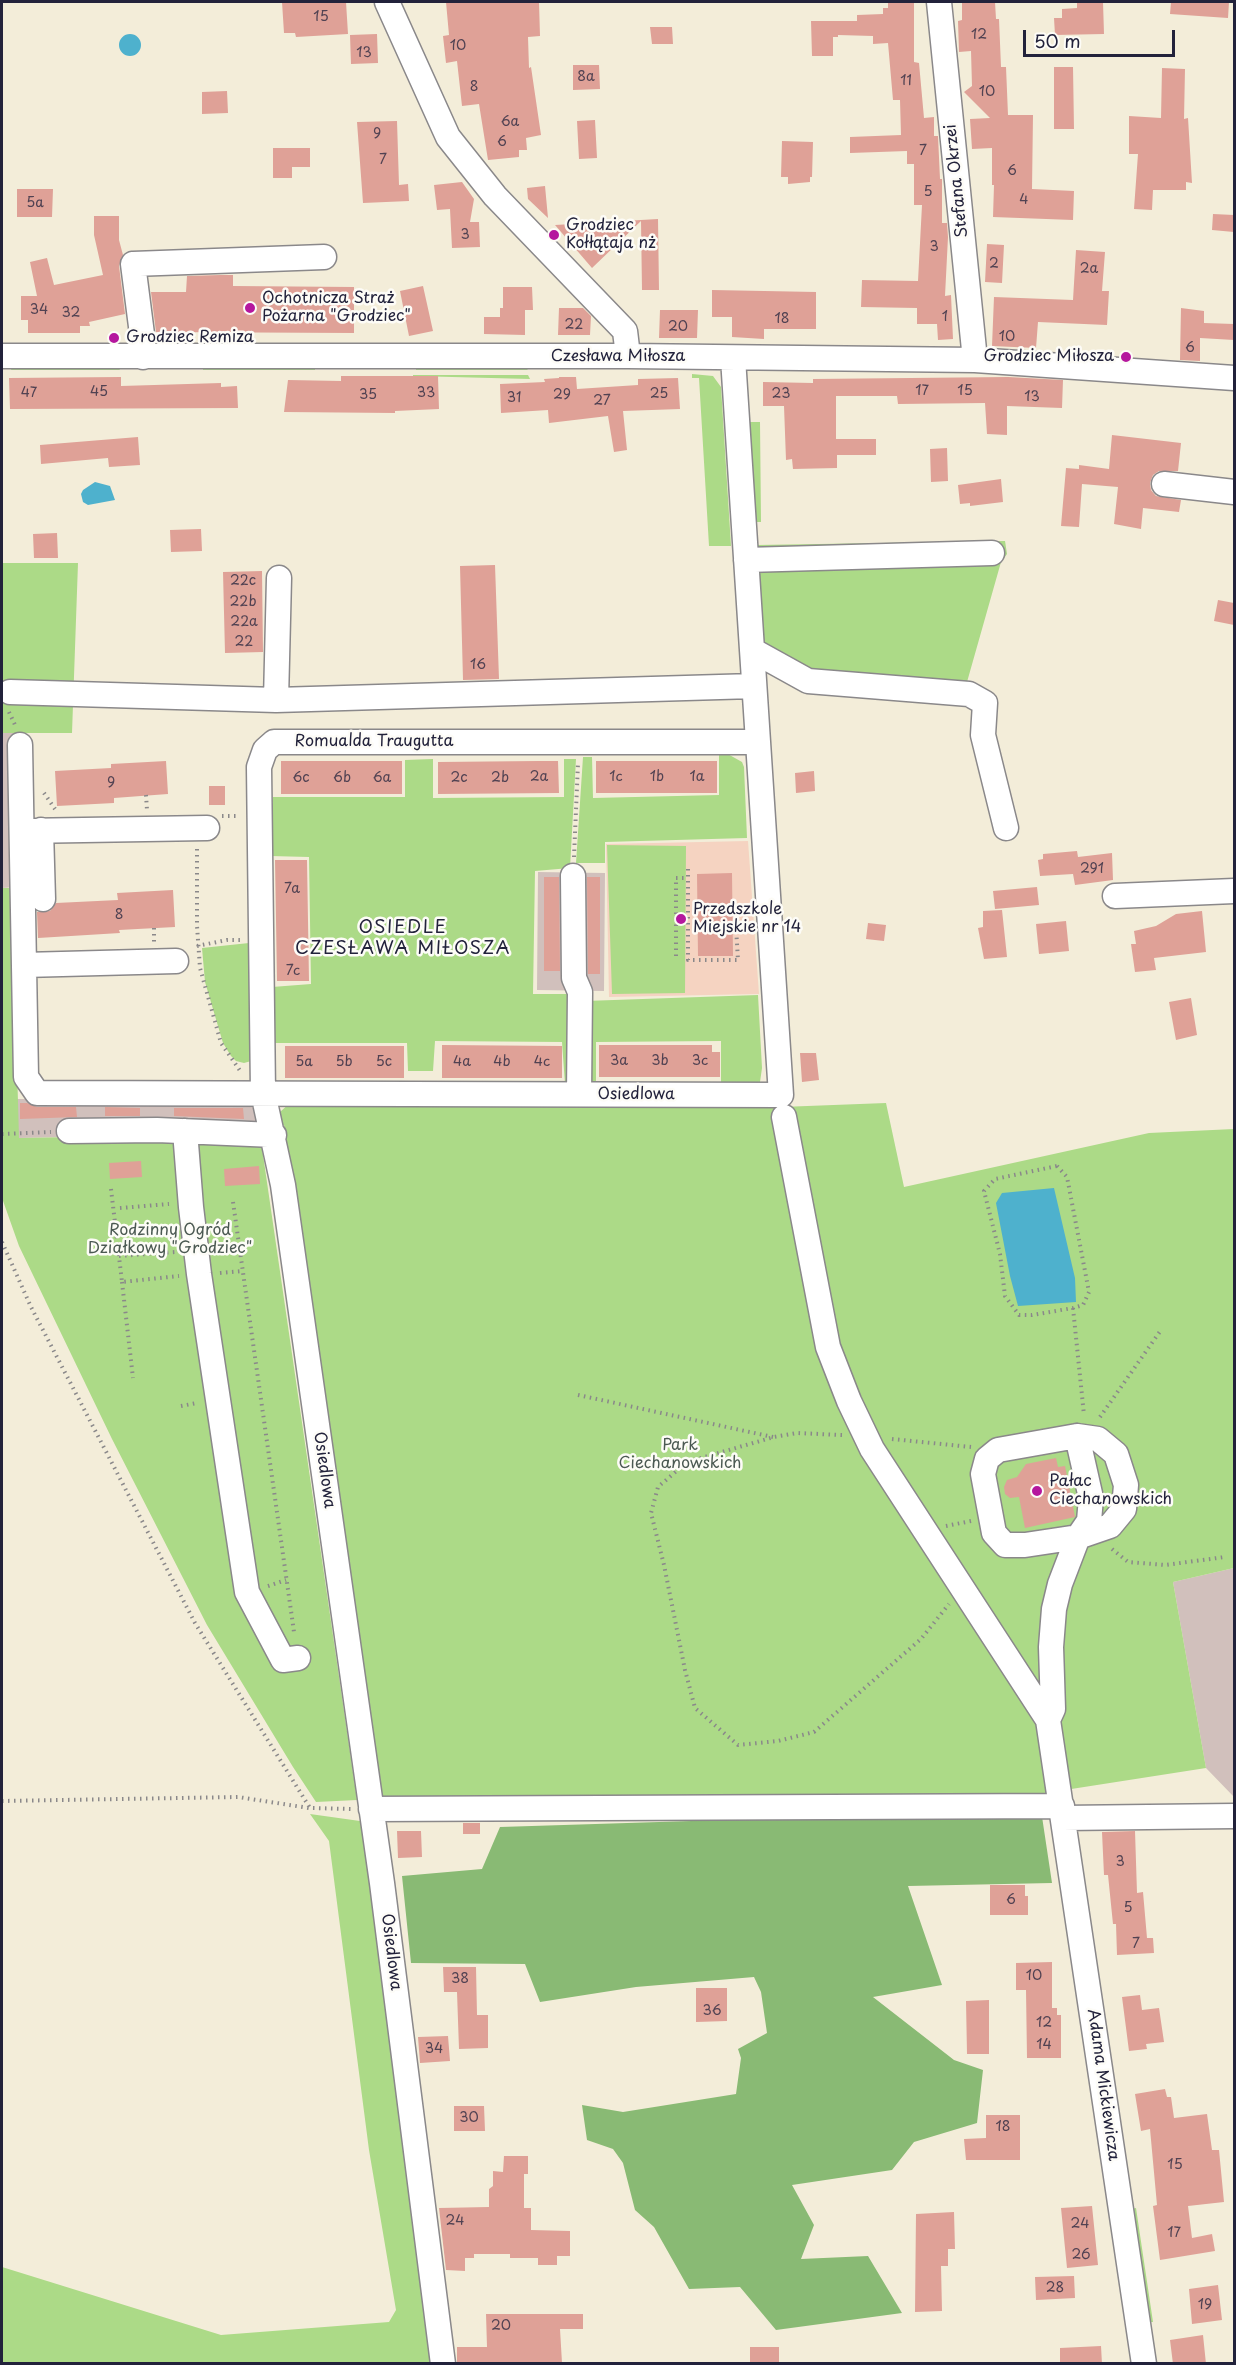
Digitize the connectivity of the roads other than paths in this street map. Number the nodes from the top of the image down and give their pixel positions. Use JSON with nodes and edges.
{"nodes":[{"id":1,"x":387,"y":2,"type":"edge"},
{"id":2,"x":939,"y":2,"type":"edge"},
{"id":3,"x":324,"y":256,"type":"dead end"},
{"id":4,"x":2,"y":356,"type":"edge"},
{"id":5,"x":628,"y":356,"type":"junction"},
{"id":6,"x":143,"y":357,"type":"junction"},
{"id":7,"x":733,"y":358,"type":"junction"},
{"id":8,"x":975,"y":360,"type":"junction"},
{"id":9,"x":1234,"y":378,"type":"edge"},
{"id":10,"x":1164,"y":484,"type":"dead end"},
{"id":11,"x":1234,"y":492,"type":"edge"},
{"id":12,"x":992,"y":553,"type":"dead end"},
{"id":13,"x":746,"y":560,"type":"junction"},
{"id":14,"x":279,"y":578,"type":"dead end"},
{"id":15,"x":752,"y":650,"type":"junction"},
{"id":16,"x":754,"y":686,"type":"junction"},
{"id":17,"x":9,"y":700,"type":"road end"},
{"id":18,"x":276,"y":700,"type":"junction"},
{"id":19,"x":758,"y":742,"type":"junction"},
{"id":20,"x":20,"y":745,"type":"road end"},
{"id":21,"x":201,"y":828,"type":"road end"},
{"id":22,"x":1006,"y":828,"type":"dead end"},
{"id":23,"x":31,"y":831,"type":"junction"},
{"id":24,"x":573,"y":876,"type":"road end"},
{"id":25,"x":1234,"y":891,"type":"edge"},
{"id":26,"x":1115,"y":896,"type":"dead end"},
{"id":27,"x":43,"y":899,"type":"dead end"},
{"id":28,"x":176,"y":961,"type":"dead end"},
{"id":29,"x":24,"y":965,"type":"junction"},
{"id":30,"x":156,"y":1092,"type":"junction"},
{"id":31,"x":258,"y":1093,"type":"junction"},
{"id":32,"x":579,"y":1094,"type":"junction"},
{"id":33,"x":783,"y":1106,"type":"junction"},
{"id":34,"x":157,"y":1130,"type":"junction"},
{"id":35,"x":69,"y":1131,"type":"road end"},
{"id":36,"x":185,"y":1131,"type":"junction"},
{"id":37,"x":274,"y":1135,"type":"junction"},
{"id":38,"x":1082,"y":1436,"type":"junction"},
{"id":39,"x":1078,"y":1537,"type":"junction"},
{"id":40,"x":298,"y":1658,"type":"road end"},
{"id":41,"x":1048,"y":1720,"type":"junction"},
{"id":42,"x":371,"y":1809,"type":"junction"},
{"id":43,"x":1062,"y":1812,"type":"junction"},
{"id":44,"x":1234,"y":1816,"type":"edge"},
{"id":45,"x":443,"y":2364,"type":"edge"},
{"id":46,"x":1144,"y":2364,"type":"edge"}],
"edges":[{"from":1,"to":5,"type":"street"},
{"from":2,"to":8,"type":"street","name":"Stefana Okrzei"},
{"from":3,"to":6,"type":"street"},
{"from":4,"to":6,"type":"street","name":"Czesława Miłosza"},
{"from":5,"to":6,"type":"street","name":"Czesława Miłosza"},
{"from":5,"to":7,"type":"street","name":"Czesława Miłosza"},
{"from":7,"to":8,"type":"street","name":"Czesława Miłosza"},
{"from":7,"to":13,"type":"street"},
{"from":8,"to":9,"type":"street","name":"Czesława Miłosza"},
{"from":10,"to":11,"type":"street"},
{"from":12,"to":13,"type":"street"},
{"from":13,"to":15,"type":"street"},
{"from":14,"to":18,"type":"street"},
{"from":15,"to":16,"type":"street"},
{"from":15,"to":22,"type":"street"},
{"from":16,"to":18,"type":"street"},
{"from":16,"to":19,"type":"street"},
{"from":17,"to":18,"type":"street"},
{"from":19,"to":31,"type":"street","name":"Romualda Traugutta"},
{"from":19,"to":33,"type":"street"},
{"from":20,"to":23,"type":"street"},
{"from":21,"to":23,"type":"street"},
{"from":23,"to":27,"type":"street"},
{"from":23,"to":29,"type":"street"},
{"from":24,"to":32,"type":"street"},
{"from":25,"to":26,"type":"street"},
{"from":28,"to":29,"type":"street"},
{"from":29,"to":30,"type":"street"},
{"from":30,"to":31,"type":"street"},
{"from":30,"to":34,"type":"street"},
{"from":31,"to":32,"type":"street","name":"Osiedlowa"},
{"from":31,"to":37,"type":"street","name":"Osiedlowa"},
{"from":32,"to":33,"type":"street","name":"Osiedlowa"},
{"from":33,"to":41,"type":"street"},
{"from":34,"to":35,"type":"street"},
{"from":34,"to":36,"type":"street"},
{"from":36,"to":37,"type":"street"},
{"from":36,"to":40,"type":"street"},
{"from":37,"to":42,"type":"street","name":"Osiedlowa"},
{"from":38,"to":39,"type":"street"},
{"from":38,"to":39,"type":"street"},
{"from":38,"to":39,"type":"street"},
{"from":39,"to":41,"type":"street"},
{"from":41,"to":43,"type":"street","name":"Adama Mickiewicza"},
{"from":42,"to":43,"type":"street"},
{"from":42,"to":45,"type":"street","name":"Osiedlowa"},
{"from":43,"to":44,"type":"street"},
{"from":43,"to":46,"type":"street","name":"Adama Mickiewicza"}]}
